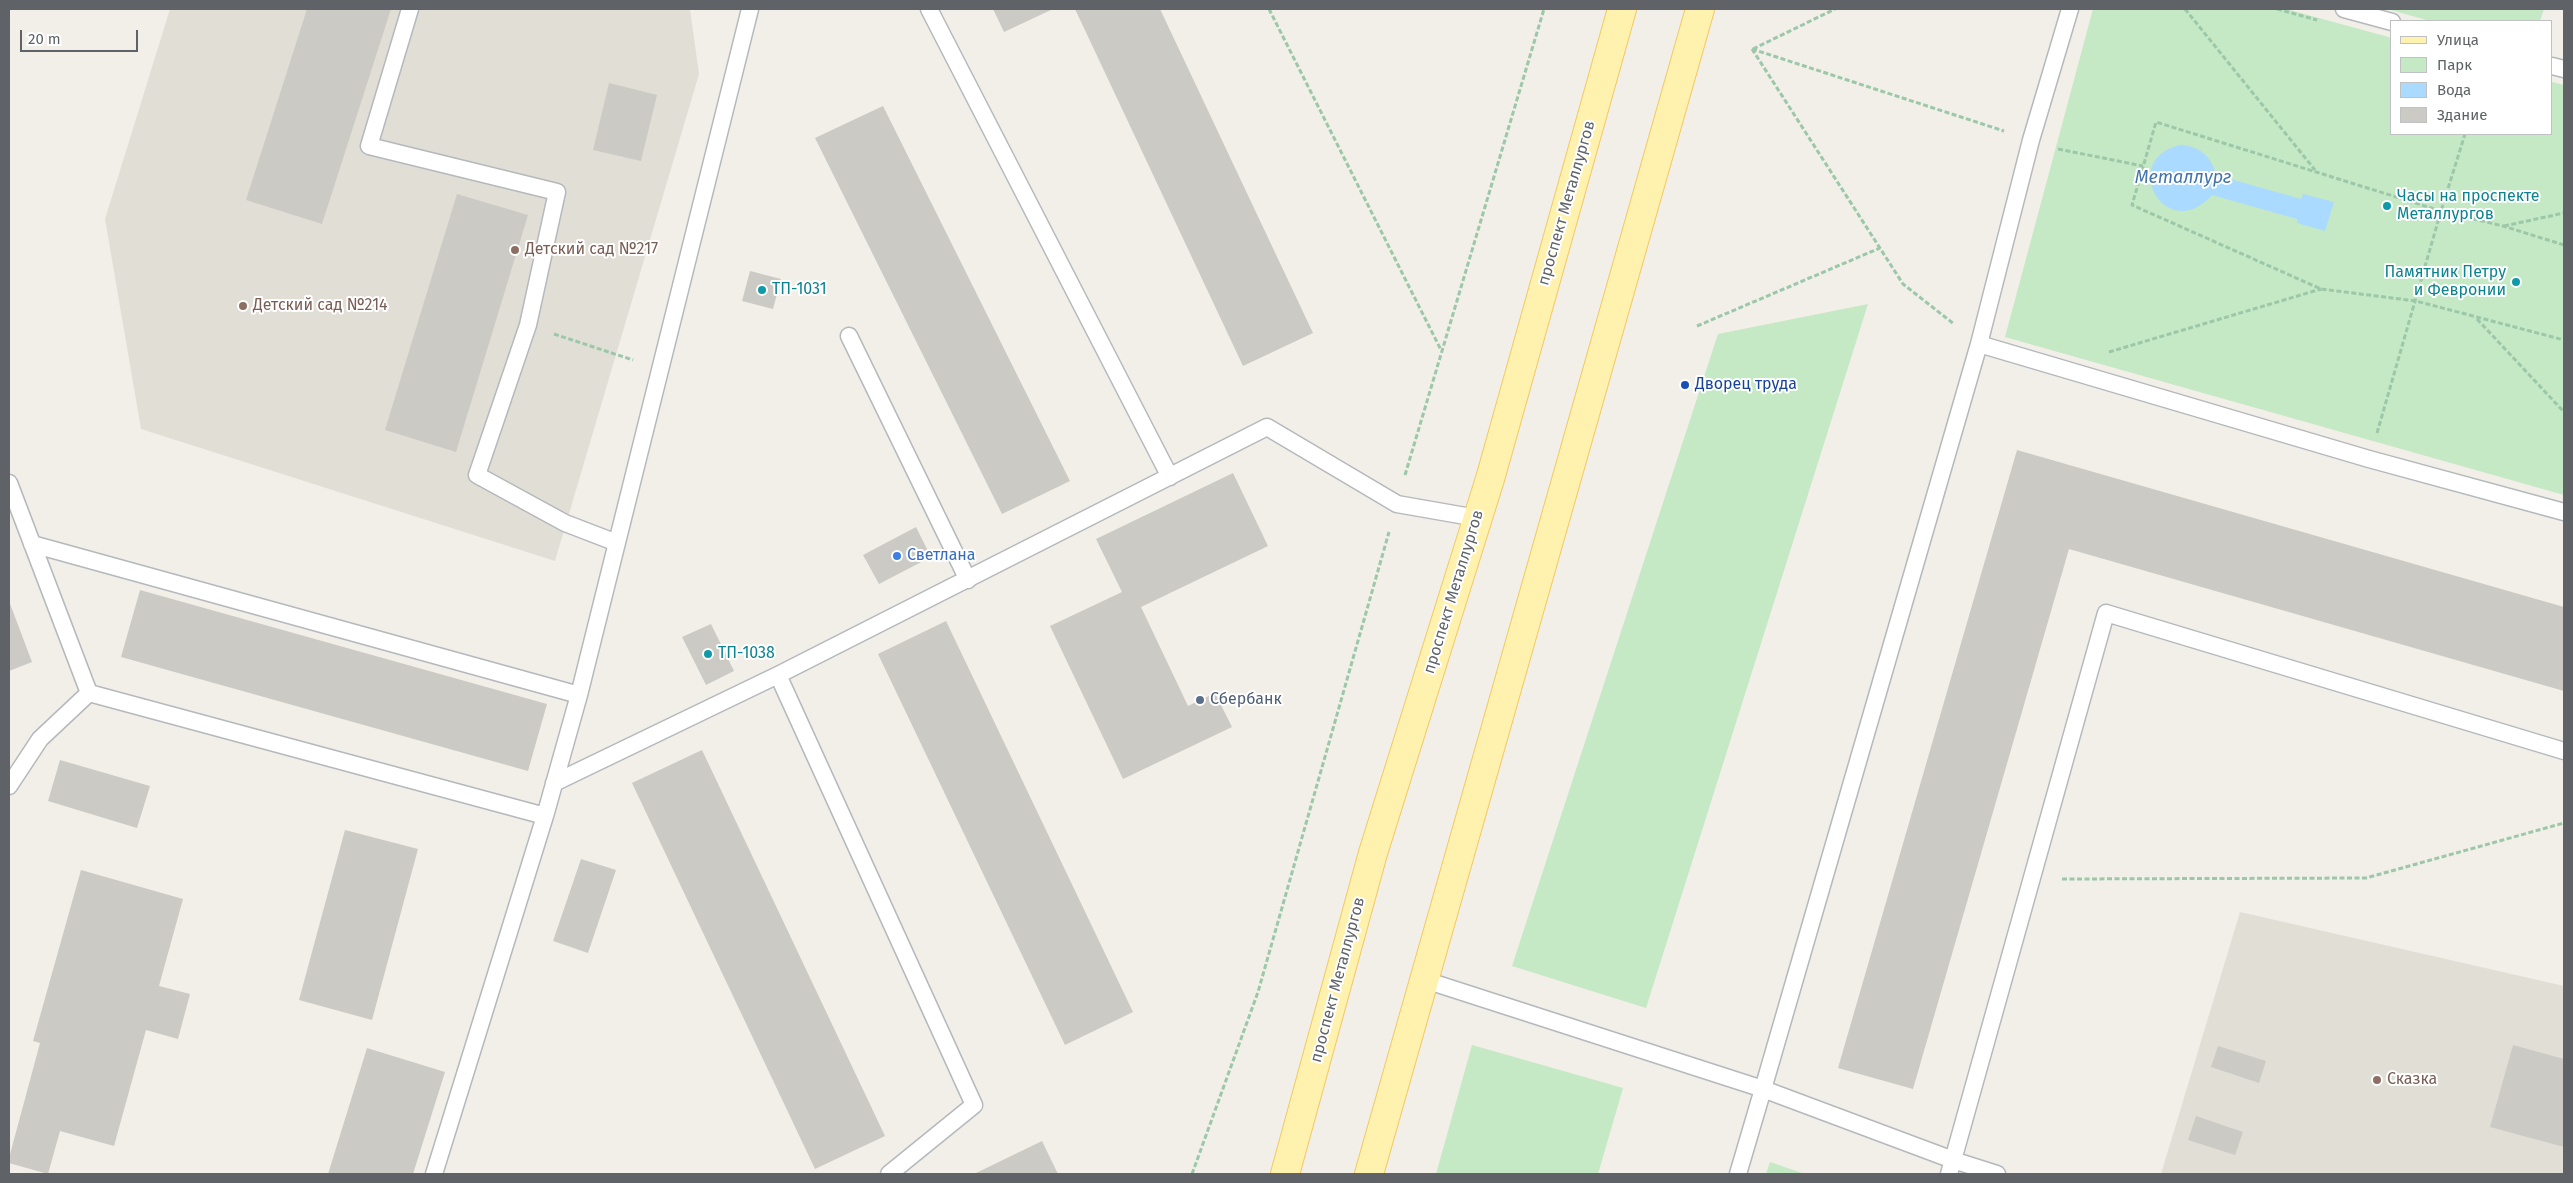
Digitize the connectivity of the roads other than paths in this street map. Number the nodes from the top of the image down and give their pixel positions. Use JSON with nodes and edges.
{"nodes":[{"id":1,"x":410,"y":9,"type":"edge"},
{"id":2,"x":750,"y":9,"type":"edge"},
{"id":3,"x":929,"y":9,"type":"edge"},
{"id":4,"x":1622,"y":9,"type":"edge"},
{"id":5,"x":1700,"y":9,"type":"edge"},
{"id":6,"x":2070,"y":9,"type":"edge"},
{"id":7,"x":2344,"y":9,"type":"edge"},
{"id":8,"x":2390,"y":21,"type":"edge"},
{"id":9,"x":849,"y":336,"type":"dead end"},
{"id":10,"x":1979,"y":344,"type":"junction"},
{"id":11,"x":1170,"y":477,"type":"junction"},
{"id":12,"x":9,"y":483,"type":"edge"},
{"id":13,"x":2564,"y":512,"type":"edge"},
{"id":14,"x":1477,"y":518,"type":"junction"},
{"id":15,"x":616,"y":543,"type":"junction"},
{"id":16,"x":32,"y":544,"type":"junction"},
{"id":17,"x":968,"y":580,"type":"junction"},
{"id":18,"x":778,"y":675,"type":"junction"},
{"id":19,"x":89,"y":693,"type":"junction"},
{"id":20,"x":579,"y":695,"type":"junction"},
{"id":21,"x":2564,"y":751,"type":"edge"},
{"id":22,"x":554,"y":783,"type":"junction"},
{"id":23,"x":9,"y":786,"type":"edge"},
{"id":24,"x":545,"y":816,"type":"junction"},
{"id":25,"x":1425,"y":980,"type":"junction"},
{"id":26,"x":1763,"y":1089,"type":"junction"},
{"id":27,"x":1951,"y":1167,"type":"edge"},
{"id":28,"x":434,"y":1174,"type":"edge"},
{"id":29,"x":889,"y":1174,"type":"edge"},
{"id":30,"x":1285,"y":1174,"type":"edge"},
{"id":31,"x":1369,"y":1174,"type":"edge"},
{"id":32,"x":1738,"y":1174,"type":"edge"},
{"id":33,"x":1997,"y":1174,"type":"edge"}],
"edges":[{"from":1,"to":15,"type":"lane"},
{"from":2,"to":15,"type":"lane"},
{"from":3,"to":11,"type":"lane"},
{"from":4,"to":14,"type":"main road","name":"проспект Металлургов"},
{"from":5,"to":25,"type":"main road"},
{"from":6,"to":10,"type":"lane"},
{"from":7,"to":8,"type":"lane"},
{"from":9,"to":17,"type":"lane"},
{"from":10,"to":13,"type":"lane"},
{"from":10,"to":26,"type":"lane"},
{"from":11,"to":14,"type":"lane"},
{"from":11,"to":17,"type":"lane"},
{"from":12,"to":16,"type":"lane"},
{"from":14,"to":30,"type":"main road","name":"проспект Металлургов"},
{"from":15,"to":20,"type":"lane"},
{"from":16,"to":19,"type":"lane"},
{"from":16,"to":20,"type":"lane"},
{"from":17,"to":18,"type":"lane"},
{"from":18,"to":22,"type":"lane"},
{"from":18,"to":29,"type":"lane"},
{"from":19,"to":23,"type":"lane"},
{"from":19,"to":24,"type":"lane"},
{"from":20,"to":22,"type":"lane"},
{"from":21,"to":27,"type":"lane"},
{"from":22,"to":24,"type":"lane"},
{"from":24,"to":28,"type":"lane"},
{"from":25,"to":26,"type":"lane"},
{"from":25,"to":31,"type":"main road"},
{"from":26,"to":27,"type":"lane"},
{"from":26,"to":32,"type":"lane"},
{"from":27,"to":33,"type":"lane"}]}
